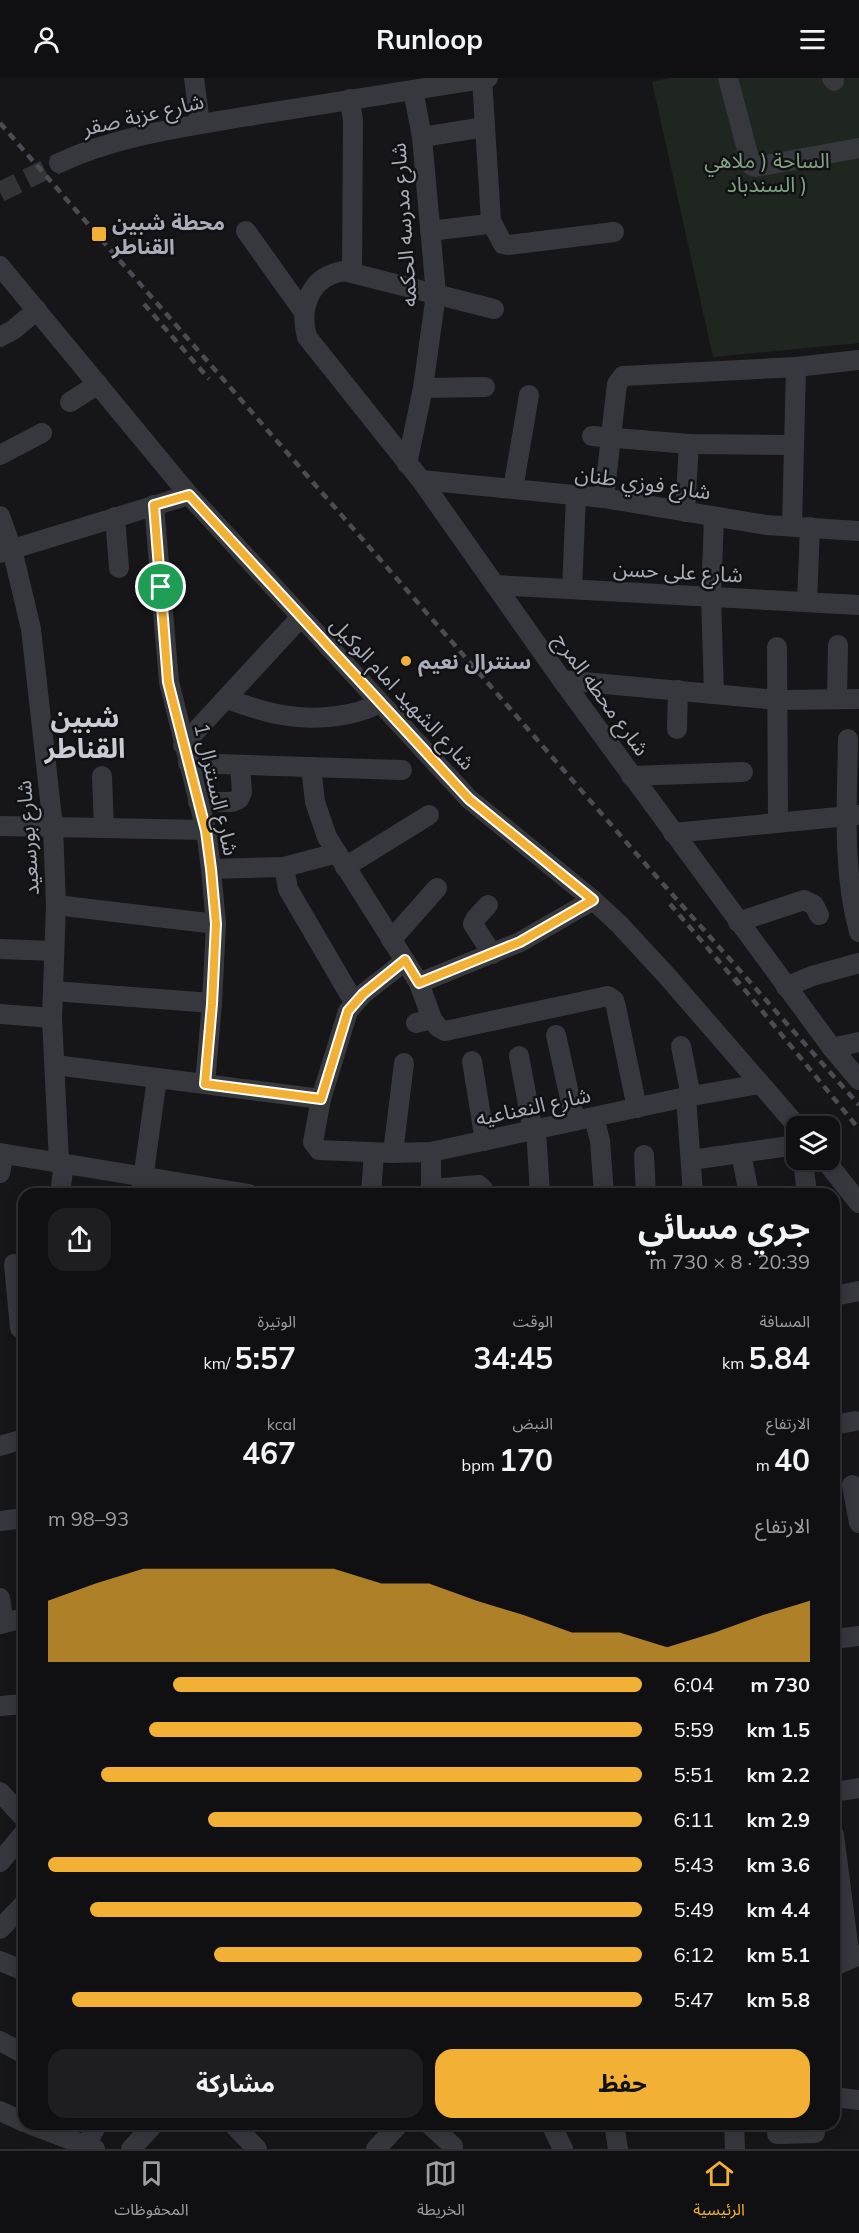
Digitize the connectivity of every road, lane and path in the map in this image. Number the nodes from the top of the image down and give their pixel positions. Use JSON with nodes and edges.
{"nodes":[{"id":1,"x":194,"y":78,"type":"edge"},
{"id":2,"x":728,"y":78,"type":"edge"},
{"id":3,"x":485,"y":79,"type":"edge"},
{"id":4,"x":413,"y":90,"type":"junction"},
{"id":5,"x":350,"y":99,"type":"junction"},
{"id":6,"x":200,"y":124,"type":"junction"},
{"id":7,"x":485,"y":127,"type":"junction"},
{"id":8,"x":422,"y":137,"type":"junction"},
{"id":9,"x":859,"y":148,"type":"edge"},
{"id":10,"x":59,"y":163,"type":"tunnel mouth"},
{"id":11,"x":491,"y":221,"type":"junction"},
{"id":12,"x":246,"y":231,"type":"dead end"},
{"id":13,"x":430,"y":231,"type":"junction"},
{"id":14,"x":614,"y":232,"type":"dead end"},
{"id":15,"x":352,"y":273,"type":"junction"},
{"id":16,"x":3,"y":274,"type":"edge"},
{"id":17,"x":436,"y":294,"type":"junction"},
{"id":18,"x":494,"y":309,"type":"dead end"},
{"id":19,"x":37,"y":310,"type":"junction"},
{"id":20,"x":303,"y":311,"type":"junction"},
{"id":21,"x":0,"y":337,"type":"edge"},
{"id":22,"x":859,"y":360,"type":"edge"},
{"id":23,"x":796,"y":367,"type":"junction"},
{"id":24,"x":98,"y":384,"type":"junction"},
{"id":25,"x":485,"y":387,"type":"dead end"},
{"id":26,"x":423,"y":388,"type":"junction"},
{"id":27,"x":529,"y":395,"type":"dead end"},
{"id":28,"x":70,"y":402,"type":"dead end"},
{"id":29,"x":42,"y":433,"type":"dead end"},
{"id":30,"x":602,"y":436,"type":"junction"},
{"id":31,"x":689,"y":444,"type":"junction"},
{"id":32,"x":794,"y":445,"type":"junction"},
{"id":33,"x":0,"y":455,"type":"edge"},
{"id":34,"x":407,"y":464,"type":"junction"},
{"id":35,"x":421,"y":480,"type":"junction"},
{"id":36,"x":513,"y":489,"type":"junction"},
{"id":37,"x":189,"y":495,"type":"junction"},
{"id":38,"x":576,"y":496,"type":"junction"},
{"id":39,"x":604,"y":498,"type":"junction"},
{"id":40,"x":154,"y":505,"type":"junction"},
{"id":41,"x":685,"y":512,"type":"junction"},
{"id":42,"x":0,"y":516,"type":"edge"},
{"id":43,"x":115,"y":517,"type":"junction"},
{"id":44,"x":714,"y":517,"type":"junction"},
{"id":45,"x":801,"y":527,"type":"junction"},
{"id":46,"x":859,"y":531,"type":"edge"},
{"id":47,"x":6,"y":551,"type":"edge"},
{"id":48,"x":119,"y":568,"type":"dead end"},
{"id":49,"x":495,"y":585,"type":"junction"},
{"id":50,"x":572,"y":589,"type":"junction"},
{"id":51,"x":711,"y":597,"type":"junction"},
{"id":52,"x":807,"y":602,"type":"junction"},
{"id":53,"x":859,"y":605,"type":"edge"},
{"id":54,"x":301,"y":617,"type":"junction"},
{"id":55,"x":838,"y":645,"type":"dead end"},
{"id":56,"x":777,"y":647,"type":"dead end"},
{"id":57,"x":562,"y":680,"type":"junction"},
{"id":58,"x":678,"y":690,"type":"junction"},
{"id":59,"x":714,"y":693,"type":"junction"},
{"id":60,"x":226,"y":699,"type":"junction"},
{"id":61,"x":837,"y":699,"type":"junction"},
{"id":62,"x":859,"y":699,"type":"edge"},
{"id":63,"x":777,"y":700,"type":"junction"},
{"id":64,"x":380,"y":703,"type":"junction"},
{"id":65,"x":677,"y":729,"type":"dead end"},
{"id":66,"x":848,"y":739,"type":"dead end"},
{"id":67,"x":186,"y":754,"type":"junction"},
{"id":68,"x":240,"y":765,"type":"junction"},
{"id":69,"x":311,"y":767,"type":"junction"},
{"id":70,"x":402,"y":770,"type":"dead end"},
{"id":71,"x":743,"y":772,"type":"dead end"},
{"id":72,"x":102,"y":776,"type":"dead end"},
{"id":73,"x":632,"y":776,"type":"junction"},
{"id":74,"x":198,"y":802,"type":"junction"},
{"id":75,"x":429,"y":815,"type":"dead end"},
{"id":76,"x":853,"y":816,"type":"edge"},
{"id":77,"x":778,"y":823,"type":"junction"},
{"id":78,"x":0,"y":826,"type":"edge"},
{"id":79,"x":53,"y":827,"type":"junction"},
{"id":80,"x":104,"y":828,"type":"junction"},
{"id":81,"x":206,"y":831,"type":"junction"},
{"id":82,"x":673,"y":833,"type":"junction"},
{"id":83,"x":341,"y":860,"type":"junction"},
{"id":84,"x":284,"y":867,"type":"junction"},
{"id":85,"x":211,"y":869,"type":"junction"},
{"id":86,"x":437,"y":888,"type":"dead end"},
{"id":87,"x":593,"y":900,"type":"junction"},
{"id":88,"x":56,"y":905,"type":"junction"},
{"id":89,"x":488,"y":905,"type":"dead end"},
{"id":90,"x":819,"y":915,"type":"dead end"},
{"id":91,"x":738,"y":922,"type":"junction"},
{"id":92,"x":216,"y":924,"type":"junction"},
{"id":93,"x":859,"y":932,"type":"edge"},
{"id":94,"x":391,"y":940,"type":"junction"},
{"id":95,"x":0,"y":949,"type":"edge"},
{"id":96,"x":54,"y":951,"type":"junction"},
{"id":97,"x":492,"y":954,"type":"junction"},
{"id":98,"x":405,"y":960,"type":"junction"},
{"id":99,"x":859,"y":963,"type":"edge"},
{"id":100,"x":419,"y":983,"type":"junction"},
{"id":101,"x":786,"y":987,"type":"junction"},
{"id":102,"x":53,"y":992,"type":"junction"},
{"id":103,"x":354,"y":1002,"type":"junction"},
{"id":104,"x":212,"y":1004,"type":"junction"},
{"id":105,"x":0,"y":1014,"type":"edge"},
{"id":106,"x":52,"y":1018,"type":"junction"},
{"id":107,"x":556,"y":1035,"type":"dead end"},
{"id":108,"x":859,"y":1042,"type":"edge"},
{"id":109,"x":681,"y":1046,"type":"dead end"},
{"id":110,"x":832,"y":1048,"type":"junction"},
{"id":111,"x":519,"y":1056,"type":"dead end"},
{"id":112,"x":472,"y":1061,"type":"dead end"},
{"id":113,"x":404,"y":1063,"type":"dead end"},
{"id":114,"x":55,"y":1065,"type":"junction"},
{"id":115,"x":157,"y":1078,"type":"junction"},
{"id":116,"x":859,"y":1080,"type":"edge"},
{"id":117,"x":205,"y":1084,"type":"junction"},
{"id":118,"x":760,"y":1084,"type":"junction"},
{"id":119,"x":688,"y":1097,"type":"junction"},
{"id":120,"x":321,"y":1099,"type":"junction"},
{"id":121,"x":637,"y":1108,"type":"junction"},
{"id":122,"x":788,"y":1116,"type":"edge"},
{"id":123,"x":594,"y":1117,"type":"junction"},
{"id":124,"x":575,"y":1121,"type":"junction"},
{"id":125,"x":534,"y":1130,"type":"junction"},
{"id":126,"x":485,"y":1141,"type":"junction"},
{"id":127,"x":786,"y":1146,"type":"edge"},
{"id":128,"x":431,"y":1152,"type":"junction"},
{"id":129,"x":384,"y":1153,"type":"junction"},
{"id":130,"x":741,"y":1153,"type":"junction"},
{"id":131,"x":644,"y":1155,"type":"dead end"},
{"id":132,"x":1,"y":1160,"type":"edge"},
{"id":133,"x":691,"y":1160,"type":"junction"},
{"id":134,"x":61,"y":1163,"type":"junction"},
{"id":135,"x":804,"y":1170,"type":"edge"},
{"id":136,"x":833,"y":1170,"type":"edge"},
{"id":137,"x":142,"y":1185,"type":"edge"},
{"id":138,"x":60,"y":1188,"type":"edge"},
{"id":139,"x":174,"y":1188,"type":"edge"},
{"id":140,"x":373,"y":1188,"type":"edge"},
{"id":141,"x":431,"y":1188,"type":"edge"},
{"id":142,"x":455,"y":1188,"type":"edge"},
{"id":143,"x":480,"y":1188,"type":"edge"},
{"id":144,"x":539,"y":1188,"type":"edge"},
{"id":145,"x":604,"y":1188,"type":"edge"},
{"id":146,"x":646,"y":1188,"type":"edge"},
{"id":147,"x":693,"y":1188,"type":"edge"},
{"id":148,"x":747,"y":1188,"type":"edge"},
{"id":149,"x":806,"y":1188,"type":"edge"},
{"id":150,"x":859,"y":1203,"type":"edge"},
{"id":151,"x":13,"y":1263,"type":"edge"},
{"id":152,"x":858,"y":1293,"type":"edge"},
{"id":153,"x":840,"y":1295,"type":"edge"},
{"id":154,"x":18,"y":1309,"type":"edge"},
{"id":155,"x":855,"y":1421,"type":"dead end"},
{"id":156,"x":840,"y":1424,"type":"edge"},
{"id":157,"x":18,"y":1441,"type":"edge"},
{"id":158,"x":0,"y":1446,"type":"edge"},
{"id":159,"x":848,"y":1486,"type":"edge"},
{"id":160,"x":18,"y":1519,"type":"edge"},
{"id":161,"x":0,"y":1521,"type":"edge"},
{"id":162,"x":859,"y":1523,"type":"edge"},
{"id":163,"x":0,"y":1598,"type":"edge"},
{"id":164,"x":18,"y":1620,"type":"edge"},
{"id":165,"x":2,"y":1624,"type":"edge"},
{"id":166,"x":859,"y":1636,"type":"edge"},
{"id":167,"x":840,"y":1638,"type":"edge"},
{"id":168,"x":18,"y":1704,"type":"edge"},
{"id":169,"x":0,"y":1706,"type":"edge"},
{"id":170,"x":859,"y":1788,"type":"edge"},
{"id":171,"x":840,"y":1791,"type":"edge"},
{"id":172,"x":0,"y":1792,"type":"edge"},
{"id":173,"x":18,"y":1812,"type":"edge"},
{"id":174,"x":18,"y":1840,"type":"edge"},
{"id":175,"x":0,"y":1862,"type":"edge"},
{"id":176,"x":840,"y":1889,"type":"edge"},
{"id":177,"x":18,"y":1912,"type":"edge"},
{"id":178,"x":18,"y":1923,"type":"edge"},
{"id":179,"x":2,"y":1934,"type":"edge"},
{"id":180,"x":848,"y":1960,"type":"edge"},
{"id":181,"x":1,"y":1964,"type":"edge"},
{"id":182,"x":18,"y":1969,"type":"edge"},
{"id":183,"x":0,"y":2041,"type":"edge"},
{"id":184,"x":18,"y":2051,"type":"edge"},
{"id":185,"x":840,"y":2098,"type":"edge"},
{"id":186,"x":859,"y":2100,"type":"edge"},
{"id":187,"x":0,"y":2111,"type":"edge"},
{"id":188,"x":18,"y":2119,"type":"edge"},
{"id":189,"x":46,"y":2130,"type":"edge"},
{"id":190,"x":95,"y":2130,"type":"edge"},
{"id":191,"x":148,"y":2130,"type":"edge"},
{"id":192,"x":239,"y":2130,"type":"edge"},
{"id":193,"x":393,"y":2130,"type":"edge"},
{"id":194,"x":436,"y":2130,"type":"edge"},
{"id":195,"x":554,"y":2130,"type":"edge"},
{"id":196,"x":615,"y":2130,"type":"edge"},
{"id":197,"x":734,"y":2130,"type":"edge"},
{"id":198,"x":777,"y":2134,"type":"dead end"},
{"id":199,"x":815,"y":2135,"type":"edge"},
{"id":200,"x":453,"y":2146,"type":"dead end"},
{"id":201,"x":90,"y":2147,"type":"edge"},
{"id":202,"x":131,"y":2149,"type":"edge"},
{"id":203,"x":257,"y":2149,"type":"edge"},
{"id":204,"x":376,"y":2149,"type":"edge"},
{"id":205,"x":563,"y":2149,"type":"edge"},
{"id":206,"x":618,"y":2149,"type":"edge"},
{"id":207,"x":735,"y":2149,"type":"edge"}],
"edges":[{"from":1,"to":6,"type":"street"},
{"from":2,"to":9,"type":"street"},
{"from":3,"to":4,"type":"street","name":"شارع عزبة صقر"},
{"from":3,"to":7,"type":"street"},
{"from":4,"to":5,"type":"street","name":"شارع عزبة صقر"},
{"from":4,"to":8,"type":"street","name":"شارع مدرسه الحكمه"},
{"from":5,"to":6,"type":"street","name":"شارع عزبة صقر"},
{"from":5,"to":15,"type":"street"},
{"from":6,"to":10,"type":"street","name":"شارع عزبة صقر"},
{"from":7,"to":8,"type":"street"},
{"from":7,"to":11,"type":"street"},
{"from":8,"to":13,"type":"street","name":"شارع مدرسه الحكمه"},
{"from":11,"to":13,"type":"street"},
{"from":11,"to":14,"type":"street"},
{"from":12,"to":20,"type":"street"},
{"from":13,"to":17,"type":"street","name":"شارع مدرسه الحكمه"},
{"from":15,"to":17,"type":"street"},
{"from":15,"to":20,"type":"street"},
{"from":16,"to":19,"type":"street","name":"شارع الشهيد امام الوكيل"},
{"from":17,"to":18,"type":"street"},
{"from":17,"to":26,"type":"street","name":"شارع مدرسه الحكمه"},
{"from":19,"to":21,"type":"street"},
{"from":19,"to":24,"type":"street","name":"شارع الشهيد امام الوكيل"},
{"from":20,"to":34,"type":"street","name":"شارع محطه المرج"},
{"from":22,"to":23,"type":"street"},
{"from":23,"to":30,"type":"street"},
{"from":23,"to":32,"type":"street"},
{"from":24,"to":28,"type":"street"},
{"from":24,"to":37,"type":"street","name":"شارع الشهيد امام الوكيل"},
{"from":25,"to":26,"type":"street"},
{"from":26,"to":34,"type":"street","name":"شارع مدرسه الحكمه"},
{"from":27,"to":36,"type":"street"},
{"from":29,"to":33,"type":"street"},
{"from":30,"to":31,"type":"street"},
{"from":30,"to":39,"type":"street"},
{"from":31,"to":32,"type":"street"},
{"from":31,"to":41,"type":"street"},
{"from":32,"to":45,"type":"street"},
{"from":34,"to":35,"type":"street","name":"شارع محطه المرج"},
{"from":35,"to":36,"type":"street","name":"شارع فوزي طنان"},
{"from":35,"to":49,"type":"street","name":"شارع محطه المرج"},
{"from":36,"to":38,"type":"street","name":"شارع فوزي طنان"},
{"from":37,"to":40,"type":"street"},
{"from":37,"to":54,"type":"street","name":"شارع الشهيد امام الوكيل"},
{"from":38,"to":39,"type":"street","name":"شارع فوزي طنان"},
{"from":38,"to":50,"type":"street"},
{"from":39,"to":41,"type":"street","name":"شارع فوزي طنان"},
{"from":40,"to":43,"type":"street"},
{"from":40,"to":67,"type":"street","name":"شارع السنترال 1"},
{"from":41,"to":44,"type":"street","name":"شارع فوزي طنان"},
{"from":42,"to":47,"type":"street","name":"شارع بورسعيد"},
{"from":43,"to":47,"type":"street"},
{"from":43,"to":48,"type":"street"},
{"from":44,"to":45,"type":"street","name":"شارع فوزي طنان"},
{"from":44,"to":51,"type":"street"},
{"from":45,"to":46,"type":"street","name":"شارع فوزي طنان"},
{"from":45,"to":52,"type":"street"},
{"from":47,"to":79,"type":"street","name":"شارع بورسعيد"},
{"from":49,"to":50,"type":"street","name":"شارع على حسن"},
{"from":49,"to":57,"type":"street","name":"شارع محطه المرج"},
{"from":50,"to":51,"type":"street","name":"شارع على حسن"},
{"from":51,"to":52,"type":"street","name":"شارع على حسن"},
{"from":51,"to":59,"type":"street"},
{"from":52,"to":53,"type":"street","name":"شارع على حسن"},
{"from":54,"to":60,"type":"street"},
{"from":54,"to":64,"type":"street","name":"شارع الشهيد امام الوكيل"},
{"from":55,"to":61,"type":"street"},
{"from":56,"to":63,"type":"street"},
{"from":57,"to":58,"type":"street"},
{"from":57,"to":73,"type":"street","name":"شارع محطه المرج"},
{"from":58,"to":59,"type":"street"},
{"from":58,"to":65,"type":"street"},
{"from":59,"to":63,"type":"street"},
{"from":60,"to":64,"type":"street"},
{"from":60,"to":67,"type":"street"},
{"from":61,"to":62,"type":"street"},
{"from":61,"to":63,"type":"street"},
{"from":63,"to":77,"type":"street"},
{"from":64,"to":87,"type":"street","name":"شارع الشهيد امام الوكيل"},
{"from":66,"to":76,"type":"street"},
{"from":67,"to":68,"type":"street"},
{"from":67,"to":74,"type":"street","name":"شارع السنترال 1"},
{"from":68,"to":69,"type":"street"},
{"from":68,"to":74,"type":"street"},
{"from":69,"to":70,"type":"street"},
{"from":69,"to":83,"type":"street"},
{"from":71,"to":73,"type":"street"},
{"from":72,"to":80,"type":"street"},
{"from":73,"to":82,"type":"street","name":"شارع محطه المرج"},
{"from":74,"to":81,"type":"street","name":"شارع السنترال 1"},
{"from":75,"to":83,"type":"street"},
{"from":76,"to":77,"type":"street"},
{"from":76,"to":93,"type":"street"},
{"from":77,"to":82,"type":"street"},
{"from":78,"to":79,"type":"street"},
{"from":79,"to":80,"type":"street"},
{"from":79,"to":88,"type":"street","name":"شارع بورسعيد"},
{"from":80,"to":81,"type":"street"},
{"from":81,"to":85,"type":"street","name":"شارع السنترال 1"},
{"from":82,"to":91,"type":"street","name":"شارع محطه المرج"},
{"from":83,"to":84,"type":"street"},
{"from":83,"to":94,"type":"street"},
{"from":84,"to":85,"type":"street"},
{"from":84,"to":103,"type":"street"},
{"from":85,"to":92,"type":"street","name":"شارع السنترال 1"},
{"from":86,"to":94,"type":"street"},
{"from":87,"to":97,"type":"street"},
{"from":87,"to":118,"type":"street","name":"شارع الشهيد امام الوكيل"},
{"from":88,"to":92,"type":"street"},
{"from":88,"to":96,"type":"street","name":"شارع بورسعيد"},
{"from":89,"to":97,"type":"street"},
{"from":90,"to":91,"type":"street"},
{"from":91,"to":101,"type":"street","name":"شارع محطه المرج"},
{"from":92,"to":104,"type":"street","name":"شارع السنترال 1"},
{"from":94,"to":98,"type":"street"},
{"from":95,"to":96,"type":"street"},
{"from":96,"to":102,"type":"street","name":"شارع بورسعيد"},
{"from":97,"to":100,"type":"street"},
{"from":98,"to":100,"type":"street"},
{"from":98,"to":103,"type":"street"},
{"from":99,"to":101,"type":"street"},
{"from":100,"to":121,"type":"street"},
{"from":101,"to":110,"type":"street","name":"شارع محطه المرج"},
{"from":102,"to":104,"type":"street"},
{"from":102,"to":106,"type":"street","name":"شارع بورسعيد"},
{"from":103,"to":120,"type":"street"},
{"from":104,"to":117,"type":"street","name":"شارع السنترال 1"},
{"from":105,"to":106,"type":"street"},
{"from":106,"to":114,"type":"street","name":"شارع بورسعيد"},
{"from":107,"to":124,"type":"street"},
{"from":108,"to":110,"type":"street"},
{"from":109,"to":119,"type":"street"},
{"from":110,"to":116,"type":"street","name":"شارع محطه المرج"},
{"from":111,"to":125,"type":"street"},
{"from":112,"to":126,"type":"street"},
{"from":113,"to":129,"type":"street"},
{"from":114,"to":115,"type":"street"},
{"from":114,"to":134,"type":"street","name":"شارع بورسعيد"},
{"from":115,"to":117,"type":"street"},
{"from":115,"to":137,"type":"street"},
{"from":117,"to":120,"type":"street"},
{"from":118,"to":119,"type":"street","name":"شارع النعناعيه"},
{"from":118,"to":122,"type":"street","name":"شارع الشهيد امام الوكيل"},
{"from":119,"to":121,"type":"street","name":"شارع النعناعيه"},
{"from":119,"to":133,"type":"street"},
{"from":120,"to":129,"type":"street","name":"شارع النعناعيه"},
{"from":121,"to":123,"type":"street","name":"شارع النعناعيه"},
{"from":123,"to":124,"type":"street","name":"شارع النعناعيه"},
{"from":123,"to":145,"type":"street"},
{"from":124,"to":125,"type":"street","name":"شارع النعناعيه"},
{"from":125,"to":126,"type":"street","name":"شارع النعناعيه"},
{"from":125,"to":144,"type":"street"},
{"from":126,"to":128,"type":"street","name":"شارع النعناعيه"},
{"from":127,"to":130,"type":"street"},
{"from":128,"to":129,"type":"street","name":"شارع النعناعيه"},
{"from":128,"to":141,"type":"street"},
{"from":129,"to":140,"type":"street"},
{"from":130,"to":133,"type":"street"},
{"from":130,"to":148,"type":"street"},
{"from":131,"to":146,"type":"street"},
{"from":132,"to":134,"type":"street"},
{"from":133,"to":147,"type":"street"},
{"from":134,"to":137,"type":"street"},
{"from":134,"to":138,"type":"street","name":"شارع بورسعيد"},
{"from":135,"to":149,"type":"street"},
{"from":136,"to":150,"type":"street"},
{"from":137,"to":139,"type":"street"},
{"from":142,"to":143,"type":"street"},
{"from":151,"to":154,"type":"street"},
{"from":152,"to":153,"type":"street"},
{"from":155,"to":156,"type":"street"},
{"from":157,"to":158,"type":"street"},
{"from":159,"to":162,"type":"street"},
{"from":160,"to":161,"type":"street"},
{"from":163,"to":165,"type":"street"},
{"from":164,"to":165,"type":"street"},
{"from":166,"to":167,"type":"street"},
{"from":168,"to":169,"type":"street"},
{"from":170,"to":171,"type":"street"},
{"from":172,"to":173,"type":"street"},
{"from":174,"to":175,"type":"street"},
{"from":176,"to":180,"type":"street"},
{"from":177,"to":179,"type":"street"},
{"from":178,"to":179,"type":"street"},
{"from":181,"to":182,"type":"street"},
{"from":183,"to":184,"type":"street"},
{"from":185,"to":186,"type":"street"},
{"from":187,"to":188,"type":"street"},
{"from":189,"to":201,"type":"street"},
{"from":190,"to":201,"type":"street"},
{"from":191,"to":202,"type":"street"},
{"from":192,"to":203,"type":"street"},
{"from":193,"to":204,"type":"street"},
{"from":194,"to":200,"type":"street"},
{"from":195,"to":205,"type":"street"},
{"from":196,"to":206,"type":"street"},
{"from":197,"to":207,"type":"street"},
{"from":198,"to":199,"type":"street"}]}
